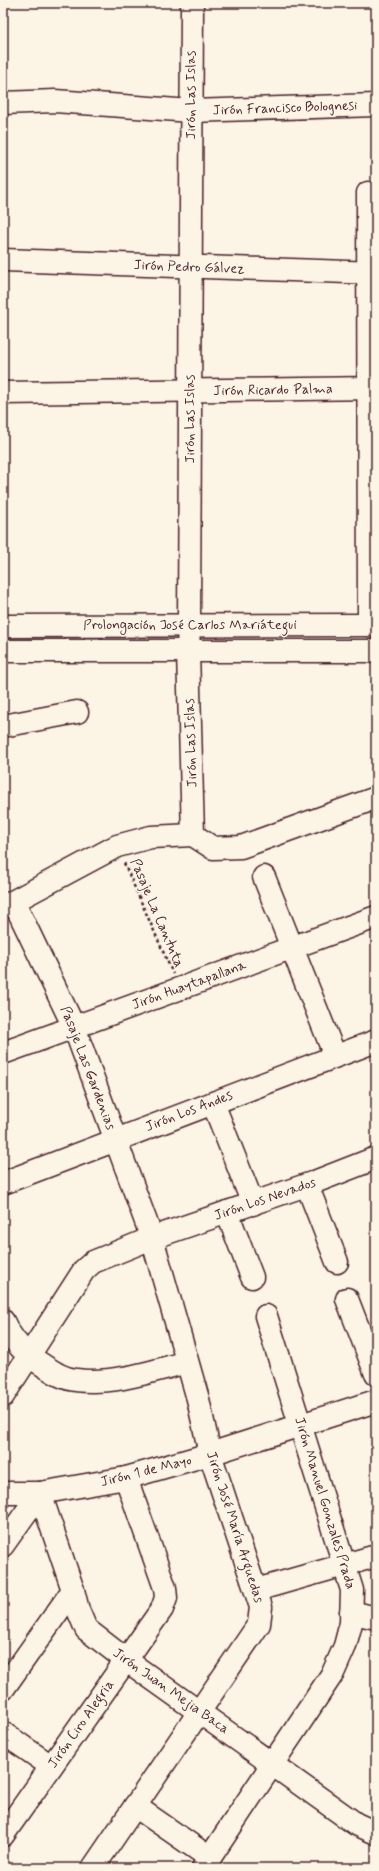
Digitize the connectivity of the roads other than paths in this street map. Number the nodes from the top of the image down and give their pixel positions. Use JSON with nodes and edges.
{"nodes":[{"id":1,"x":192,"y":3,"type":"edge"},
{"id":2,"x":3,"y":103,"type":"edge"},
{"id":3,"x":376,"y":105,"type":"edge"},
{"id":4,"x":191,"y":111,"type":"junction"},
{"id":5,"x":368,"y":193,"type":"dead end"},
{"id":6,"x":3,"y":260,"type":"edge"},
{"id":7,"x":191,"y":267,"type":"junction"},
{"id":8,"x":372,"y":273,"type":"edge"},
{"id":9,"x":372,"y":388,"type":"edge"},
{"id":10,"x":190,"y":390,"type":"junction"},
{"id":11,"x":3,"y":393,"type":"edge"},
{"id":12,"x":190,"y":625,"type":"junction"},
{"id":13,"x":372,"y":625,"type":"edge"},
{"id":14,"x":3,"y":626,"type":"edge"},
{"id":15,"x":3,"y":651,"type":"edge"},
{"id":16,"x":188,"y":651,"type":"junction"},
{"id":17,"x":376,"y":651,"type":"edge"},
{"id":18,"x":77,"y":712,"type":"dead end"},
{"id":19,"x":3,"y":726,"type":"edge"},
{"id":20,"x":376,"y":798,"type":"edge"},
{"id":21,"x":193,"y":835,"type":"junction"},
{"id":22,"x":264,"y":877,"type":"dead end"},
{"id":23,"x":8,"y":904,"type":"edge"},
{"id":24,"x":376,"y":917,"type":"edge"},
{"id":25,"x":292,"y":948,"type":"junction"},
{"id":26,"x":74,"y":1027,"type":"junction"},
{"id":27,"x":376,"y":1041,"type":"edge"},
{"id":28,"x":3,"y":1054,"type":"edge"},
{"id":29,"x":335,"y":1056,"type":"junction"},
{"id":30,"x":212,"y":1102,"type":"junction"},
{"id":31,"x":116,"y":1139,"type":"junction"},
{"id":32,"x":376,"y":1158,"type":"edge"},
{"id":33,"x":3,"y":1182,"type":"edge"},
{"id":34,"x":307,"y":1185,"type":"junction"},
{"id":35,"x":253,"y":1204,"type":"junction"},
{"id":36,"x":228,"y":1212,"type":"junction"},
{"id":37,"x":152,"y":1238,"type":"junction"},
{"id":38,"x":337,"y":1262,"type":"dead end"},
{"id":39,"x":252,"y":1277,"type":"dead end"},
{"id":40,"x":347,"y":1299,"type":"dead end"},
{"id":41,"x":266,"y":1316,"type":"dead end"},
{"id":42,"x":3,"y":1321,"type":"edge"},
{"id":43,"x":29,"y":1356,"type":"junction"},
{"id":44,"x":187,"y":1362,"type":"junction"},
{"id":45,"x":376,"y":1374,"type":"edge"},
{"id":46,"x":3,"y":1396,"type":"edge"},
{"id":47,"x":376,"y":1401,"type":"edge"},
{"id":48,"x":301,"y":1425,"type":"junction"},
{"id":49,"x":210,"y":1454,"type":"junction"},
{"id":50,"x":126,"y":1478,"type":"junction"},
{"id":51,"x":3,"y":1493,"type":"edge"},
{"id":52,"x":40,"y":1493,"type":"junction"},
{"id":53,"x":3,"y":1546,"type":"edge"},
{"id":54,"x":376,"y":1556,"type":"edge"},
{"id":55,"x":343,"y":1565,"type":"junction"},
{"id":56,"x":73,"y":1590,"type":"junction"},
{"id":57,"x":256,"y":1590,"type":"junction"},
{"id":58,"x":351,"y":1612,"type":"junction"},
{"id":59,"x":376,"y":1618,"type":"edge"},
{"id":60,"x":126,"y":1660,"type":"junction"},
{"id":61,"x":3,"y":1689,"type":"edge"},
{"id":62,"x":200,"y":1711,"type":"junction"},
{"id":63,"x":3,"y":1733,"type":"edge"},
{"id":64,"x":273,"y":1763,"type":"junction"},
{"id":65,"x":51,"y":1766,"type":"junction"},
{"id":66,"x":135,"y":1806,"type":"junction"},
{"id":67,"x":375,"y":1828,"type":"edge"},
{"id":68,"x":3,"y":1835,"type":"edge"},
{"id":69,"x":207,"y":1864,"type":"edge"},
{"id":70,"x":93,"y":1868,"type":"edge"}],
"edges":[{"from":1,"to":4,"type":"street","name":"Jirón Las Islas"},
{"from":2,"to":4,"type":"street","name":"Jirón Francisco Bolognesi"},
{"from":3,"to":4,"type":"street","name":"Jirón Francisco Bolognesi"},
{"from":4,"to":7,"type":"street","name":"Jirón Las Islas"},
{"from":5,"to":8,"type":"street"},
{"from":6,"to":7,"type":"street","name":"Jirón Pedro Gálvez"},
{"from":7,"to":8,"type":"street","name":"Jirón Pedro Gálvez"},
{"from":7,"to":10,"type":"street","name":"Jirón Las Islas"},
{"from":8,"to":9,"type":"street"},
{"from":9,"to":10,"type":"street","name":"Jirón Ricardo Palma"},
{"from":9,"to":13,"type":"street"},
{"from":10,"to":11,"type":"street","name":"Jirón Ricardo Palma"},
{"from":10,"to":12,"type":"street","name":"Jirón Las Islas"},
{"from":12,"to":13,"type":"street","name":"Prolongación José Carlos Mariátegui"},
{"from":12,"to":14,"type":"street","name":"Prolongación José Carlos Mariátegui"},
{"from":12,"to":16,"type":"street","name":"Jirón Las Islas"},
{"from":15,"to":16,"type":"street","name":"Prolongación José Carlos Mariátegui"},
{"from":16,"to":17,"type":"street","name":"Prolongación José Carlos Mariátegui"},
{"from":16,"to":21,"type":"street","name":"Jirón Las Islas"},
{"from":18,"to":19,"type":"street"},
{"from":20,"to":21,"type":"street"},
{"from":21,"to":23,"type":"street"},
{"from":22,"to":25,"type":"street"},
{"from":23,"to":26,"type":"street","name":"Pasaje Las Gardenias"},
{"from":24,"to":25,"type":"street","name":"Jirón Huaytapallana"},
{"from":25,"to":26,"type":"street","name":"Jirón Huaytapallana"},
{"from":25,"to":29,"type":"street"},
{"from":26,"to":28,"type":"street","name":"Jirón Huaytapallana"},
{"from":26,"to":31,"type":"street","name":"Pasaje Las Gardenias"},
{"from":27,"to":29,"type":"street","name":"Jirón Los Andes"},
{"from":29,"to":30,"type":"street","name":"Jirón Los Andes"},
{"from":30,"to":31,"type":"street","name":"Jirón Los Andes"},
{"from":30,"to":35,"type":"street"},
{"from":31,"to":33,"type":"street","name":"Jirón Los Andes"},
{"from":31,"to":37,"type":"street","name":"Pasaje Las Gardenias"},
{"from":32,"to":34,"type":"street","name":"Jirón Los Nevados"},
{"from":34,"to":35,"type":"street","name":"Jirón Los Nevados"},
{"from":34,"to":38,"type":"street"},
{"from":35,"to":36,"type":"street","name":"Jirón Los Nevados"},
{"from":36,"to":37,"type":"street","name":"Jirón Los Nevados"},
{"from":36,"to":39,"type":"street"},
{"from":37,"to":43,"type":"street","name":"Jirón Los Nevados"},
{"from":37,"to":44,"type":"street","name":"Jirón José María Arguedas"},
{"from":40,"to":45,"type":"street"},
{"from":41,"to":48,"type":"street","name":"Jirón Manuel Gonzales Prada"},
{"from":42,"to":43,"type":"street"},
{"from":43,"to":44,"type":"street"},
{"from":43,"to":46,"type":"street","name":"Jirón Los Nevados"},
{"from":44,"to":49,"type":"street","name":"Jirón José María Arguedas"},
{"from":47,"to":48,"type":"street","name":"Jirón 1 de Mayo"},
{"from":48,"to":49,"type":"street","name":"Jirón 1 de Mayo"},
{"from":48,"to":55,"type":"street","name":"Jirón Manuel Gonzales Prada"},
{"from":49,"to":50,"type":"street","name":"Jirón 1 de Mayo"},
{"from":49,"to":57,"type":"street","name":"Jirón José María Arguedas"},
{"from":50,"to":52,"type":"street","name":"Jirón 1 de Mayo"},
{"from":50,"to":60,"type":"street","name":"Jirón Ciro Alegria"},
{"from":51,"to":52,"type":"street","name":"Jirón 1 de Mayo"},
{"from":52,"to":53,"type":"street"},
{"from":52,"to":56,"type":"street","name":"Jirón Juan Mejia Baca"},
{"from":54,"to":55,"type":"street"},
{"from":55,"to":57,"type":"street"},
{"from":55,"to":58,"type":"street","name":"Jirón Manuel Gonzales Prada"},
{"from":56,"to":60,"type":"street","name":"Jirón Juan Mejia Baca"},
{"from":56,"to":61,"type":"street"},
{"from":57,"to":62,"type":"street","name":"Jirón José María Arguedas"},
{"from":58,"to":59,"type":"street"},
{"from":58,"to":64,"type":"street","name":"Jirón Manuel Gonzales Prada"},
{"from":60,"to":62,"type":"street","name":"Jirón Juan Mejia Baca"},
{"from":60,"to":65,"type":"street","name":"Jirón Ciro Alegria"},
{"from":62,"to":64,"type":"street","name":"Jirón Juan Mejia Baca"},
{"from":62,"to":66,"type":"street","name":"Jirón José María Arguedas"},
{"from":63,"to":65,"type":"street"},
{"from":64,"to":67,"type":"street","name":"Jirón Juan Mejia Baca"},
{"from":64,"to":69,"type":"street","name":"Jirón Manuel Gonzales Prada"},
{"from":65,"to":68,"type":"street","name":"Jirón Ciro Alegria"},
{"from":66,"to":69,"type":"street"},
{"from":66,"to":70,"type":"street","name":"Jirón José María Arguedas"}]}
